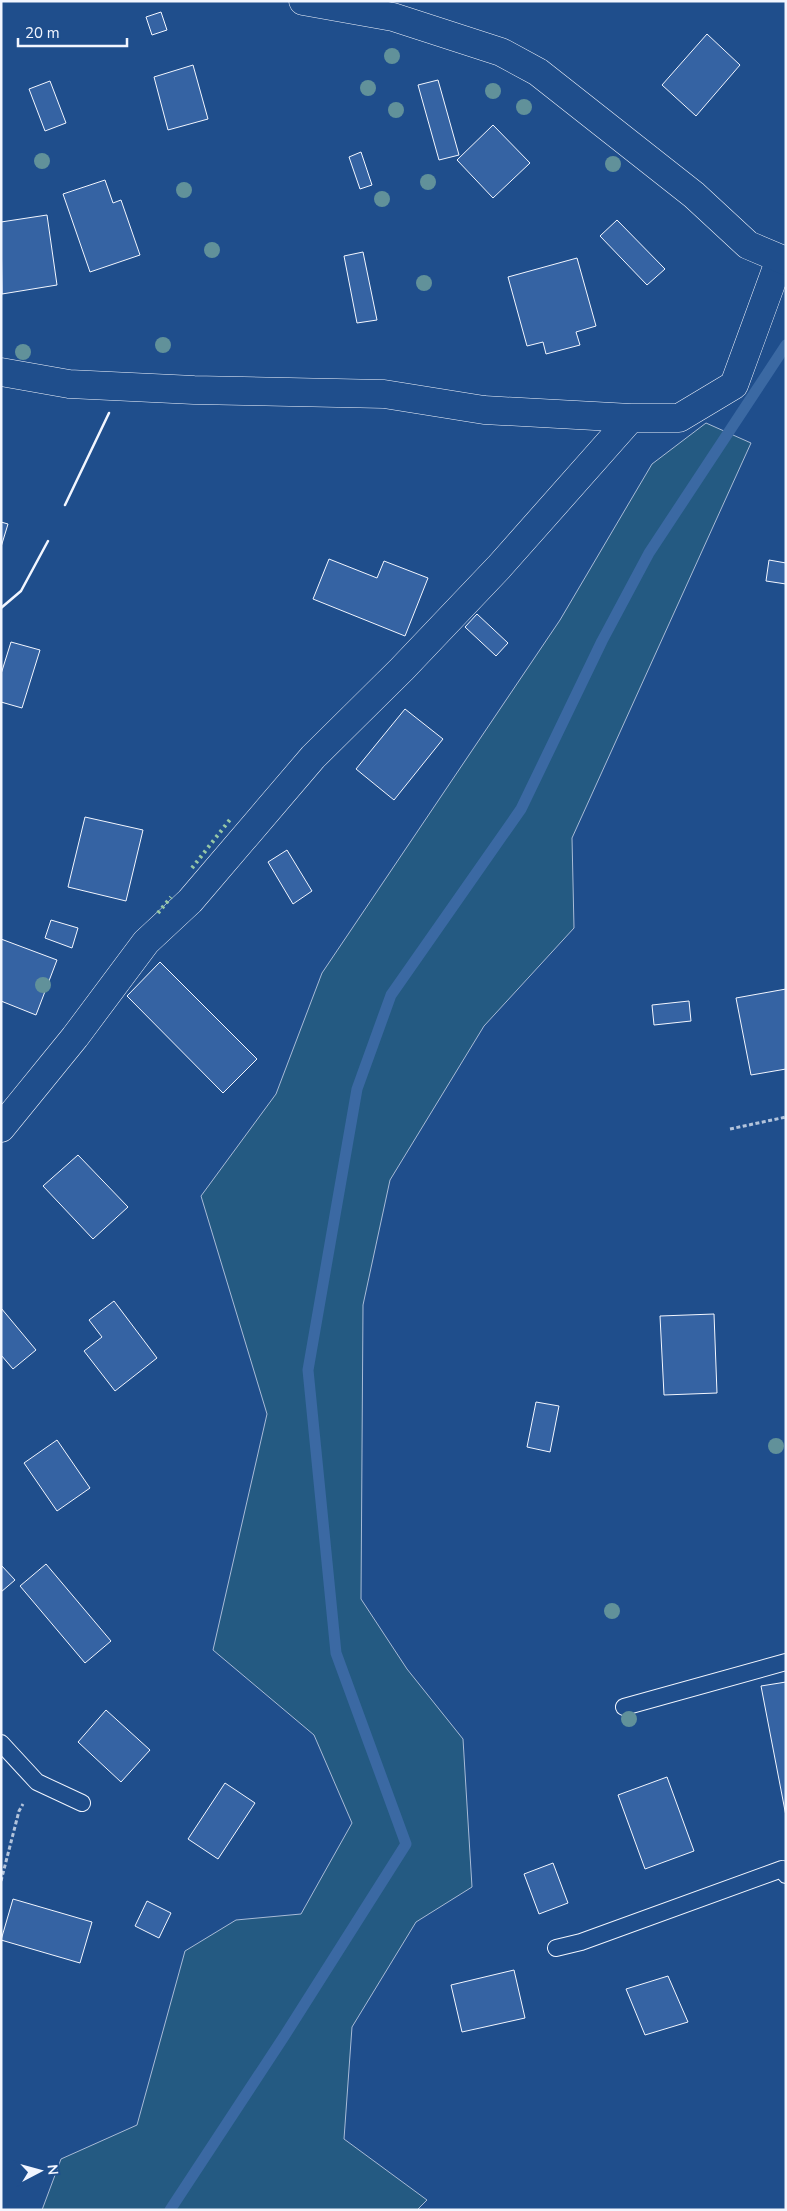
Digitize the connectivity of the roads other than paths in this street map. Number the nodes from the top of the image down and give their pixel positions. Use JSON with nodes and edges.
{"nodes":[{"id":1,"x":303,"y":1,"type":"edge"},
{"id":2,"x":783,"y":260,"type":"edge"},
{"id":3,"x":1,"y":372,"type":"edge"},
{"id":4,"x":631,"y":418,"type":"junction"},
{"id":5,"x":1,"y":1128,"type":"edge"},
{"id":6,"x":786,"y":1662,"type":"edge"},
{"id":7,"x":624,"y":1707,"type":"dead end"},
{"id":8,"x":1,"y":1743,"type":"edge"},
{"id":9,"x":82,"y":1803,"type":"dead end"},
{"id":10,"x":786,"y":1874,"type":"edge"},
{"id":11,"x":556,"y":1948,"type":"dead end"}],
"edges":[{"from":1,"to":2,"type":"street"},
{"from":2,"to":4,"type":"street"},
{"from":3,"to":4,"type":"street"},
{"from":4,"to":5,"type":"street"},
{"from":6,"to":7,"type":"lane"},
{"from":8,"to":9,"type":"lane"},
{"from":10,"to":11,"type":"lane"}]}
